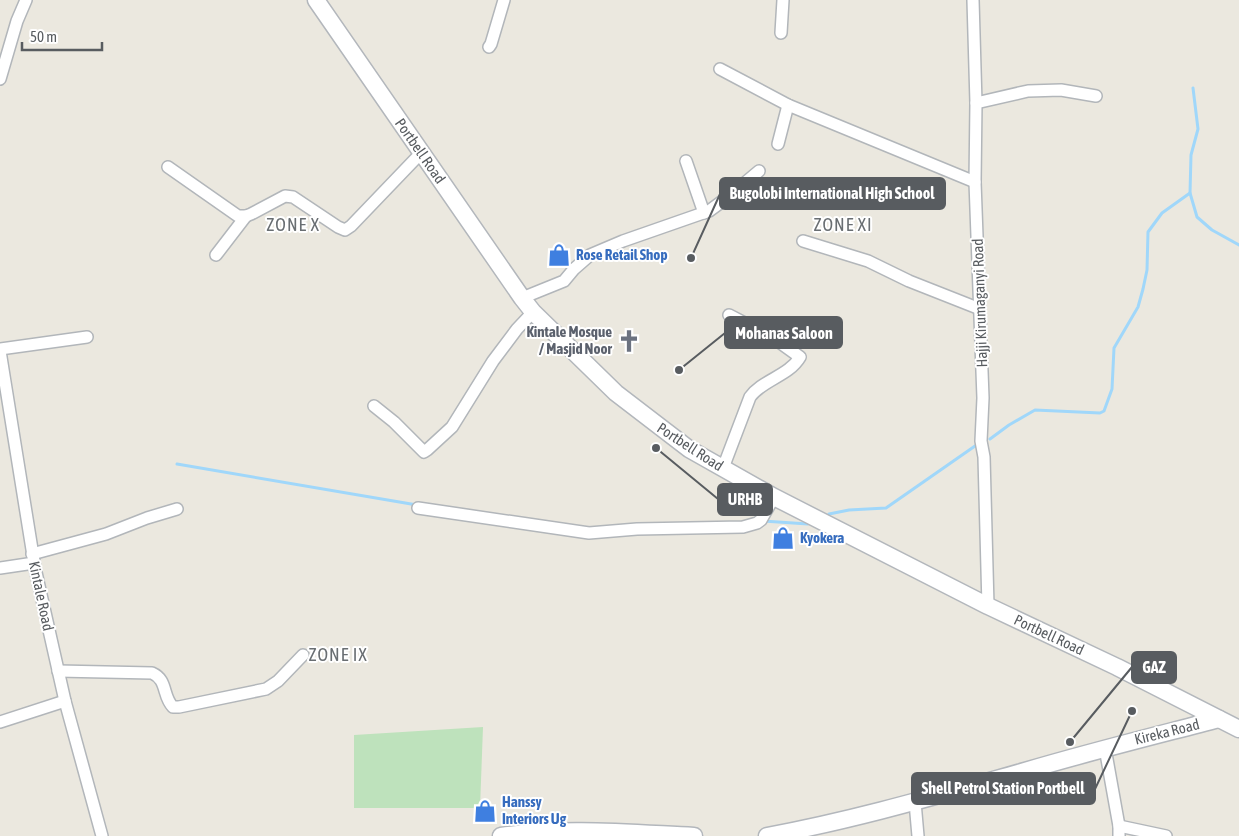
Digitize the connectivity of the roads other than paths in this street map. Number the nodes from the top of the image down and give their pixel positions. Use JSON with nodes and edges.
{"nodes":[{"id":1,"x":26,"y":0,"type":"edge"},
{"id":2,"x":316,"y":0,"type":"edge"},
{"id":3,"x":504,"y":0,"type":"edge"},
{"id":4,"x":783,"y":0,"type":"edge"},
{"id":5,"x":974,"y":0,"type":"edge"},
{"id":6,"x":781,"y":33,"type":"dead end"},
{"id":7,"x":489,"y":47,"type":"dead end"},
{"id":8,"x":720,"y":69,"type":"dead end"},
{"id":9,"x":0,"y":79,"type":"edge"},
{"id":10,"x":1096,"y":96,"type":"dead end"},
{"id":11,"x":976,"y":103,"type":"junction"},
{"id":12,"x":788,"y":105,"type":"junction"},
{"id":13,"x":778,"y":144,"type":"dead end"},
{"id":14,"x":422,"y":153,"type":"junction"},
{"id":15,"x":686,"y":161,"type":"dead end"},
{"id":16,"x":168,"y":167,"type":"dead end"},
{"id":17,"x":759,"y":171,"type":"dead end"},
{"id":18,"x":975,"y":182,"type":"junction"},
{"id":19,"x":704,"y":213,"type":"junction"},
{"id":20,"x":246,"y":216,"type":"junction"},
{"id":21,"x":803,"y":241,"type":"dead end"},
{"id":22,"x":216,"y":254,"type":"dead end"},
{"id":23,"x":522,"y":298,"type":"junction"},
{"id":24,"x":980,"y":309,"type":"junction"},
{"id":25,"x":533,"y":312,"type":"junction"},
{"id":26,"x":729,"y":315,"type":"dead end"},
{"id":27,"x":87,"y":337,"type":"dead end"},
{"id":28,"x":0,"y":350,"type":"edge"},
{"id":29,"x":374,"y":406,"type":"dead end"},
{"id":30,"x":723,"y":468,"type":"junction"},
{"id":31,"x":774,"y":496,"type":"junction"},
{"id":32,"x":418,"y":508,"type":"dead end"},
{"id":33,"x":177,"y":509,"type":"dead end"},
{"id":34,"x":33,"y":558,"type":"junction"},
{"id":35,"x":0,"y":568,"type":"edge"},
{"id":36,"x":988,"y":606,"type":"junction"},
{"id":37,"x":303,"y":655,"type":"dead end"},
{"id":38,"x":58,"y":671,"type":"junction"},
{"id":39,"x":65,"y":701,"type":"junction"},
{"id":40,"x":1219,"y":719,"type":"junction"},
{"id":41,"x":0,"y":722,"type":"edge"},
{"id":42,"x":1239,"y":729,"type":"edge"},
{"id":43,"x":1105,"y":748,"type":"junction"},
{"id":44,"x":914,"y":802,"type":"junction"},
{"id":45,"x":1119,"y":831,"type":"edge"},
{"id":46,"x":102,"y":836,"type":"edge"},
{"id":47,"x":501,"y":836,"type":"edge"},
{"id":48,"x":694,"y":836,"type":"edge"},
{"id":49,"x":767,"y":836,"type":"edge"},
{"id":50,"x":918,"y":836,"type":"edge"},
{"id":51,"x":1166,"y":836,"type":"edge"}],
"edges":[{"from":1,"to":9,"type":"street"},
{"from":2,"to":14,"type":"main road","name":"Portbell Road"},
{"from":3,"to":7,"type":"street"},
{"from":4,"to":6,"type":"street"},
{"from":5,"to":11,"type":"street","name":"Hajji Kirumaganyi Road"},
{"from":8,"to":12,"type":"street"},
{"from":10,"to":11,"type":"street"},
{"from":11,"to":18,"type":"street","name":"Hajji Kirumaganyi Road"},
{"from":12,"to":13,"type":"street"},
{"from":12,"to":18,"type":"street"},
{"from":14,"to":20,"type":"street"},
{"from":14,"to":23,"type":"main road","name":"Portbell Road"},
{"from":15,"to":19,"type":"street"},
{"from":16,"to":20,"type":"street"},
{"from":17,"to":19,"type":"street"},
{"from":18,"to":24,"type":"street","name":"Hajji Kirumaganyi Road"},
{"from":19,"to":23,"type":"street"},
{"from":20,"to":22,"type":"street"},
{"from":21,"to":24,"type":"street"},
{"from":23,"to":25,"type":"main road","name":"Portbell Road"},
{"from":24,"to":36,"type":"street","name":"Hajji Kirumaganyi Road"},
{"from":25,"to":29,"type":"street"},
{"from":25,"to":30,"type":"main road","name":"Portbell Road"},
{"from":26,"to":30,"type":"street"},
{"from":27,"to":28,"type":"street"},
{"from":28,"to":34,"type":"street","name":"Kintale Road"},
{"from":30,"to":31,"type":"main road","name":"Portbell Road"},
{"from":31,"to":32,"type":"street"},
{"from":31,"to":36,"type":"main road","name":"Portbell Road"},
{"from":33,"to":34,"type":"street"},
{"from":34,"to":35,"type":"street"},
{"from":34,"to":38,"type":"street","name":"Kintale Road"},
{"from":36,"to":40,"type":"main road","name":"Portbell Road"},
{"from":37,"to":38,"type":"street"},
{"from":38,"to":39,"type":"street","name":"Kintale Road"},
{"from":39,"to":41,"type":"street"},
{"from":39,"to":46,"type":"street","name":"Kintale Road"},
{"from":40,"to":42,"type":"main road","name":"Portbell Road"},
{"from":40,"to":43,"type":"main road","name":"Kireka Road"},
{"from":43,"to":44,"type":"main road","name":"Kireka Road"},
{"from":43,"to":45,"type":"street"},
{"from":44,"to":49,"type":"main road","name":"Kireka Road"},
{"from":44,"to":50,"type":"street"},
{"from":45,"to":51,"type":"street"},
{"from":47,"to":48,"type":"main road"}]}
